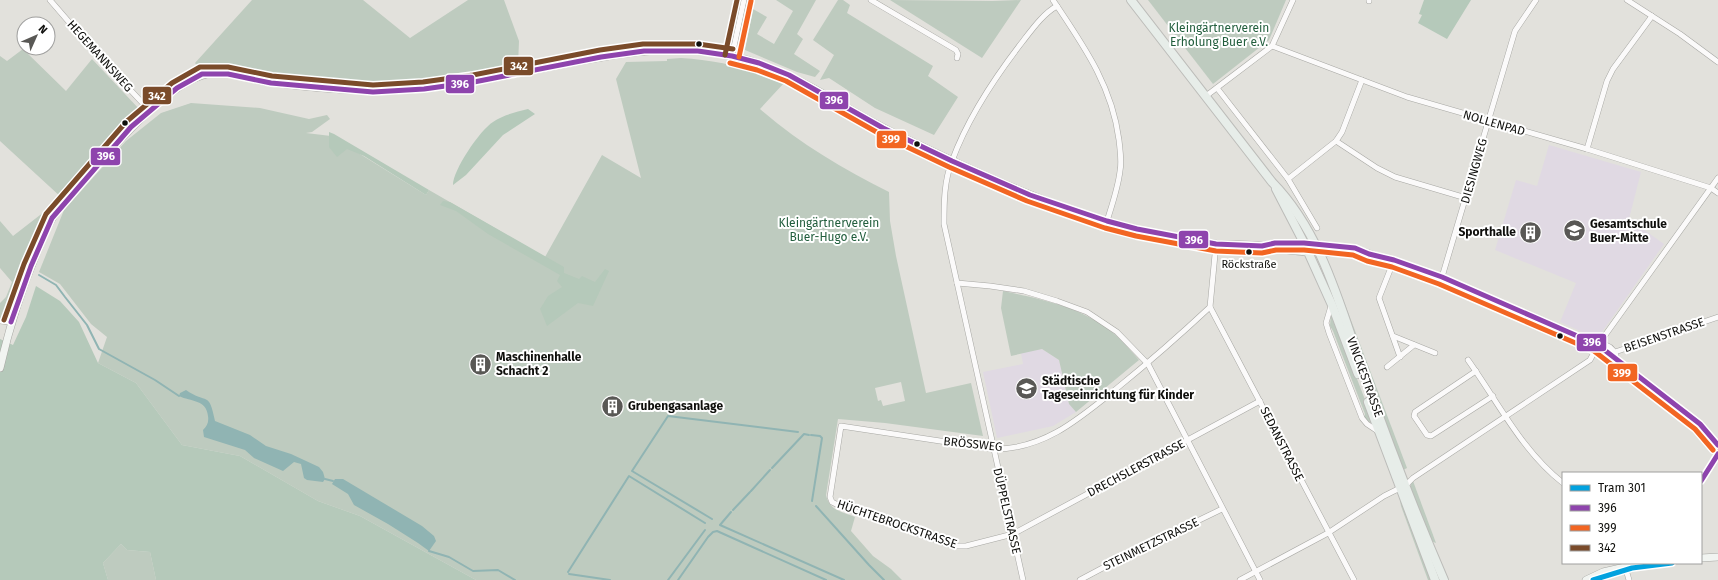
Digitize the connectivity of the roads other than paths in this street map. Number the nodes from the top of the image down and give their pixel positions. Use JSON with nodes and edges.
{"nodes":[{"id":1,"x":50,"y":0,"type":"edge"},
{"id":2,"x":744,"y":0,"type":"edge"},
{"id":3,"x":871,"y":0,"type":"edge"},
{"id":4,"x":1053,"y":0,"type":"edge"},
{"id":5,"x":1131,"y":0,"type":"edge"},
{"id":6,"x":1292,"y":0,"type":"edge"},
{"id":7,"x":1536,"y":0,"type":"edge"},
{"id":8,"x":1627,"y":0,"type":"edge"},
{"id":9,"x":1057,"y":6,"type":"junction"},
{"id":10,"x":1652,"y":16,"type":"junction"},
{"id":11,"x":1272,"y":46,"type":"junction"},
{"id":12,"x":732,"y":56,"type":"junction"},
{"id":13,"x":957,"y":58,"type":"dead end"},
{"id":14,"x":1718,"y":62,"type":"edge"},
{"id":15,"x":1362,"y":80,"type":"junction"},
{"id":16,"x":1217,"y":88,"type":"junction"},
{"id":17,"x":1206,"y":96,"type":"junction"},
{"id":18,"x":150,"y":111,"type":"junction"},
{"id":19,"x":1488,"y":122,"type":"junction"},
{"id":20,"x":1336,"y":141,"type":"junction"},
{"id":21,"x":1587,"y":149,"type":"junction"},
{"id":22,"x":952,"y":161,"type":"junction"},
{"id":23,"x":1718,"y":178,"type":"edge"},
{"id":24,"x":1288,"y":179,"type":"junction"},
{"id":25,"x":1272,"y":182,"type":"junction"},
{"id":26,"x":1711,"y":188,"type":"junction"},
{"id":27,"x":1718,"y":193,"type":"edge"},
{"id":28,"x":1466,"y":198,"type":"junction"},
{"id":29,"x":1107,"y":221,"type":"junction"},
{"id":30,"x":1318,"y":228,"type":"dead end"},
{"id":31,"x":1304,"y":242,"type":"junction"},
{"id":32,"x":1315,"y":243,"type":"junction"},
{"id":33,"x":1216,"y":244,"type":"junction"},
{"id":34,"x":1262,"y":246,"type":"junction"},
{"id":35,"x":1308,"y":252,"type":"junction"},
{"id":36,"x":1319,"y":253,"type":"junction"},
{"id":37,"x":1369,"y":254,"type":"junction"},
{"id":38,"x":1394,"y":260,"type":"junction"},
{"id":39,"x":1442,"y":277,"type":"junction"},
{"id":40,"x":957,"y":283,"type":"junction"},
{"id":41,"x":1332,"y":305,"type":"junction"},
{"id":42,"x":1210,"y":307,"type":"junction"},
{"id":43,"x":1718,"y":317,"type":"edge"},
{"id":44,"x":0,"y":321,"type":"edge"},
{"id":45,"x":11,"y":322,"type":"junction"},
{"id":46,"x":1393,"y":336,"type":"junction"},
{"id":47,"x":1414,"y":345,"type":"junction"},
{"id":48,"x":1598,"y":345,"type":"junction"},
{"id":49,"x":1435,"y":353,"type":"dead end"},
{"id":50,"x":1613,"y":354,"type":"junction"},
{"id":51,"x":1400,"y":357,"type":"junction"},
{"id":52,"x":1468,"y":360,"type":"dead end"},
{"id":53,"x":1148,"y":364,"type":"junction"},
{"id":54,"x":0,"y":368,"type":"edge"},
{"id":55,"x":1387,"y":368,"type":"dead end"},
{"id":56,"x":1476,"y":371,"type":"junction"},
{"id":57,"x":1493,"y":396,"type":"junction"},
{"id":58,"x":1260,"y":401,"type":"junction"},
{"id":59,"x":1506,"y":416,"type":"junction"},
{"id":60,"x":841,"y":426,"type":"joint"},
{"id":61,"x":1380,"y":433,"type":"junction"},
{"id":62,"x":1187,"y":440,"type":"junction"},
{"id":63,"x":1718,"y":445,"type":"edge"},
{"id":64,"x":993,"y":449,"type":"junction"},
{"id":65,"x":1718,"y":454,"type":"edge"},
{"id":66,"x":1702,"y":479,"type":"edge"},
{"id":67,"x":1562,"y":482,"type":"edge"},
{"id":68,"x":1403,"y":486,"type":"junction"},
{"id":69,"x":1222,"y":509,"type":"junction"},
{"id":70,"x":1328,"y":533,"type":"junction"},
{"id":71,"x":1013,"y":534,"type":"junction"},
{"id":72,"x":1718,"y":557,"type":"edge"},
{"id":73,"x":1702,"y":558,"type":"edge"},
{"id":74,"x":1637,"y":564,"type":"edge"},
{"id":75,"x":1625,"y":566,"type":"junction"},
{"id":76,"x":1255,"y":572,"type":"junction"},
{"id":77,"x":1023,"y":580,"type":"edge"},
{"id":78,"x":1080,"y":580,"type":"edge"},
{"id":79,"x":1240,"y":580,"type":"edge"},
{"id":80,"x":1260,"y":580,"type":"edge"},
{"id":81,"x":1354,"y":580,"type":"edge"},
{"id":82,"x":1435,"y":580,"type":"edge"},
{"id":83,"x":1444,"y":580,"type":"edge"},
{"id":84,"x":1586,"y":580,"type":"edge"},
{"id":85,"x":1629,"y":580,"type":"edge"}],
"edges":[{"from":1,"to":18,"type":"street","name":"HEGEMANNSWEG"},
{"from":2,"to":12,"type":"street"},
{"from":3,"to":13,"type":"street"},
{"from":4,"to":9,"type":"street"},
{"from":5,"to":17,"type":"main road","name":"VINCKESTRASSE"},
{"from":6,"to":11,"type":"street"},
{"from":7,"to":19,"type":"street","name":"DIESINGWEG"},
{"from":8,"to":10,"type":"street"},
{"from":9,"to":22,"type":"street","name":"DÜPPELSTRASSE"},
{"from":9,"to":29,"type":"street"},
{"from":10,"to":14,"type":"street"},
{"from":10,"to":21,"type":"street"},
{"from":11,"to":15,"type":"street","name":"NOLLENPAD"},
{"from":11,"to":16,"type":"street"},
{"from":12,"to":18,"type":"street"},
{"from":12,"to":22,"type":"street"},
{"from":15,"to":19,"type":"street","name":"NOLLENPAD"},
{"from":15,"to":20,"type":"street"},
{"from":16,"to":17,"type":"street"},
{"from":16,"to":24,"type":"street"},
{"from":17,"to":25,"type":"main road","name":"VINCKESTRASSE"},
{"from":18,"to":45,"type":"street"},
{"from":19,"to":21,"type":"street","name":"NOLLENPAD"},
{"from":19,"to":28,"type":"street","name":"DIESINGWEG"},
{"from":20,"to":24,"type":"street"},
{"from":20,"to":28,"type":"street"},
{"from":21,"to":26,"type":"street","name":"NOLLENPAD"},
{"from":22,"to":29,"type":"street"},
{"from":22,"to":40,"type":"street","name":"DÜPPELSTRASSE"},
{"from":23,"to":26,"type":"street"},
{"from":24,"to":30,"type":"street"},
{"from":25,"to":31,"type":"main road","name":"VINCKESTRASSE"},
{"from":25,"to":32,"type":"main road","name":"VINCKESTRASSE"},
{"from":26,"to":27,"type":"street","name":"NOLLENPAD"},
{"from":26,"to":48,"type":"street"},
{"from":28,"to":39,"type":"street","name":"DIESINGWEG"},
{"from":29,"to":33,"type":"street"},
{"from":31,"to":32,"type":"street"},
{"from":31,"to":34,"type":"street"},
{"from":31,"to":35,"type":"main road","name":"VINCKESTRASSE"},
{"from":32,"to":36,"type":"main road","name":"VINCKESTRASSE"},
{"from":32,"to":37,"type":"street"},
{"from":33,"to":34,"type":"street"},
{"from":33,"to":42,"type":"street"},
{"from":34,"to":35,"type":"street"},
{"from":35,"to":36,"type":"street"},
{"from":35,"to":41,"type":"main road","name":"VINCKESTRASSE"},
{"from":36,"to":37,"type":"street"},
{"from":36,"to":68,"type":"main road","name":"VINCKESTRASSE"},
{"from":37,"to":38,"type":"street"},
{"from":38,"to":39,"type":"street"},
{"from":38,"to":46,"type":"street"},
{"from":39,"to":48,"type":"street"},
{"from":40,"to":53,"type":"street"},
{"from":40,"to":64,"type":"street","name":"DÜPPELSTRASSE"},
{"from":41,"to":61,"type":"main road","name":"VINCKESTRASSE"},
{"from":41,"to":61,"type":"street","name":"VINCKESTRASSE"},
{"from":42,"to":53,"type":"street","name":"BRÖSSWEG"},
{"from":42,"to":58,"type":"street","name":"SEDANSTRASSE"},
{"from":43,"to":50,"type":"street","name":"BEISENSTRASSE"},
{"from":44,"to":45,"type":"street"},
{"from":45,"to":54,"type":"street"},
{"from":46,"to":47,"type":"street"},
{"from":46,"to":51,"type":"street"},
{"from":47,"to":49,"type":"street"},
{"from":47,"to":51,"type":"street"},
{"from":48,"to":50,"type":"street"},
{"from":48,"to":59,"type":"street"},
{"from":50,"to":63,"type":"street"},
{"from":51,"to":55,"type":"street"},
{"from":52,"to":56,"type":"street"},
{"from":53,"to":62,"type":"street"},
{"from":53,"to":64,"type":"street","name":"BRÖSSWEG"},
{"from":56,"to":57,"type":"street"},
{"from":56,"to":57,"type":"street"},
{"from":57,"to":59,"type":"street"},
{"from":58,"to":62,"type":"street","name":"DRECHSLERSTRASSE"},
{"from":58,"to":70,"type":"street","name":"SEDANSTRASSE"},
{"from":59,"to":67,"type":"street"},
{"from":59,"to":68,"type":"street"},
{"from":60,"to":64,"type":"street","name":"BRÖSSWEG"},
{"from":60,"to":71,"type":"street","name":"HÜCHTEBROCKSTRASSE"},
{"from":61,"to":68,"type":"main road","name":"VINCKESTRASSE"},
{"from":62,"to":69,"type":"street"},
{"from":62,"to":71,"type":"street","name":"DRECHSLERSTRASSE"},
{"from":64,"to":71,"type":"street","name":"DÜPPELSTRASSE"},
{"from":65,"to":66,"type":"street"},
{"from":68,"to":70,"type":"street"},
{"from":68,"to":82,"type":"main road","name":"VINCKESTRASSE"},
{"from":68,"to":83,"type":"main road","name":"VINCKESTRASSE"},
{"from":69,"to":76,"type":"street"},
{"from":69,"to":78,"type":"street","name":"STEINMETZSTRASSE"},
{"from":70,"to":76,"type":"street"},
{"from":70,"to":81,"type":"street","name":"SEDANSTRASSE"},
{"from":71,"to":77,"type":"street","name":"DÜPPELSTRASSE"},
{"from":72,"to":73,"type":"street"},
{"from":74,"to":75,"type":"street"},
{"from":75,"to":84,"type":"street"},
{"from":75,"to":85,"type":"street"},
{"from":76,"to":79,"type":"street"},
{"from":76,"to":80,"type":"street"}]}
